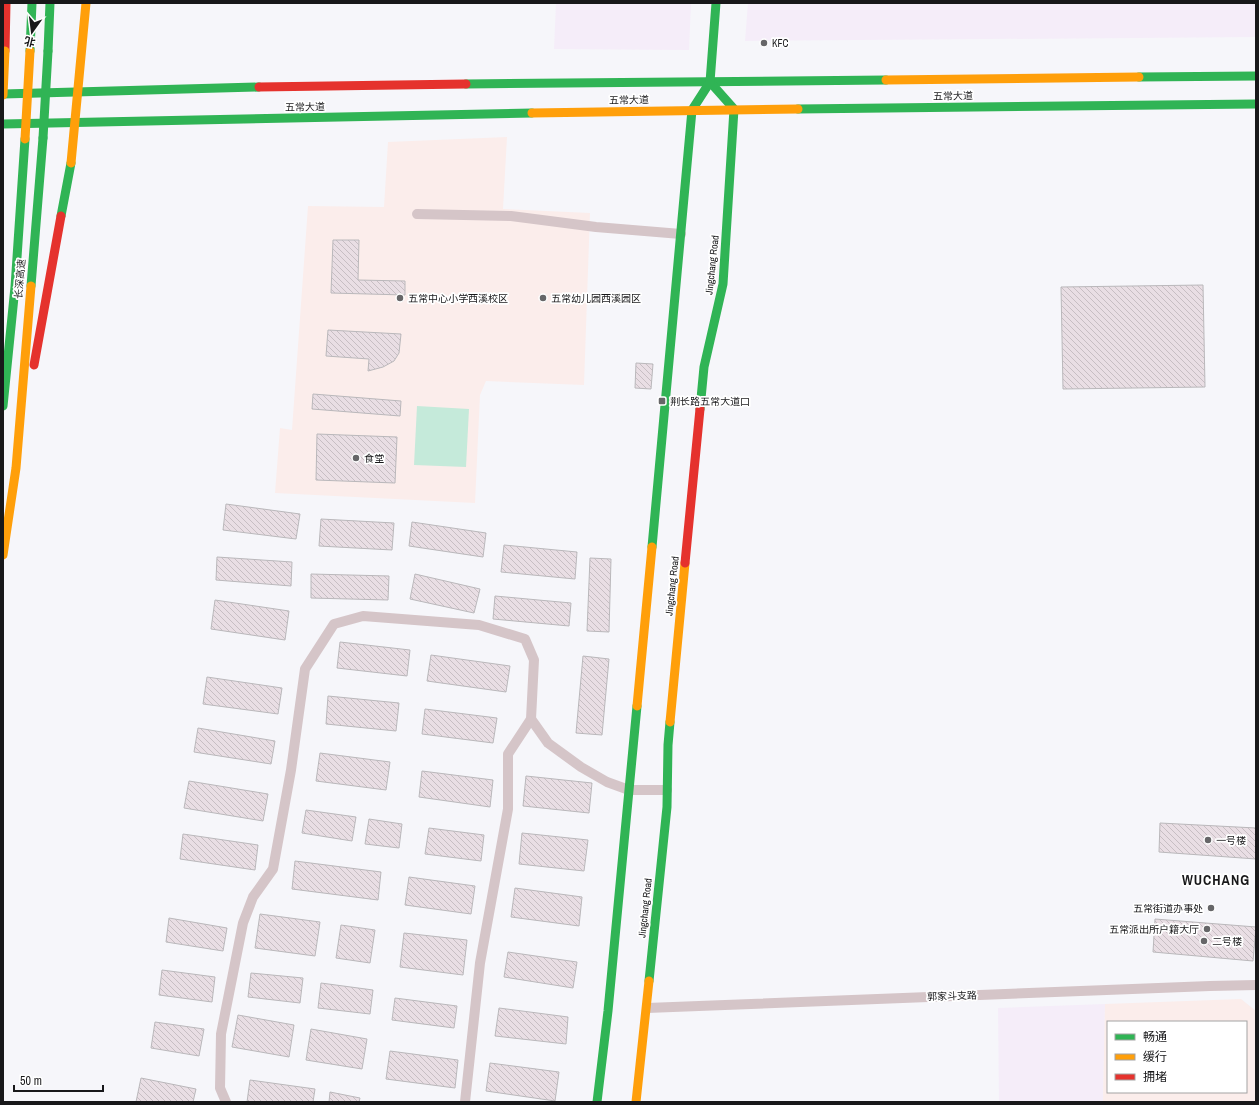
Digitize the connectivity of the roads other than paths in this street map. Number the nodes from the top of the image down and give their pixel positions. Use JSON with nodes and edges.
{"nodes":[{"id":1,"x":6,"y":3,"type":"edge"},
{"id":2,"x":32,"y":3,"type":"edge"},
{"id":3,"x":50,"y":3,"type":"edge"},
{"id":4,"x":86,"y":3,"type":"edge"},
{"id":5,"x":716,"y":3,"type":"edge"},
{"id":6,"x":1256,"y":76,"type":"edge"},
{"id":7,"x":710,"y":82,"type":"junction"},
{"id":8,"x":3,"y":94,"type":"edge"},
{"id":9,"x":1256,"y":104,"type":"edge"},
{"id":10,"x":734,"y":109,"type":"junction"},
{"id":11,"x":692,"y":110,"type":"junction"},
{"id":12,"x":3,"y":124,"type":"edge"},
{"id":13,"x":417,"y":214,"type":"dead end"},
{"id":14,"x":681,"y":234,"type":"junction"},
{"id":15,"x":3,"y":406,"type":"edge"},
{"id":16,"x":16,"y":468,"type":"junction"},
{"id":17,"x":3,"y":555,"type":"edge"},
{"id":18,"x":531,"y":720,"type":"junction"},
{"id":19,"x":630,"y":790,"type":"junction"},
{"id":20,"x":667,"y":790,"type":"junction"},
{"id":21,"x":1256,"y":985,"type":"edge"},
{"id":22,"x":647,"y":1008,"type":"junction"},
{"id":23,"x":226,"y":1102,"type":"edge"},
{"id":24,"x":465,"y":1102,"type":"edge"},
{"id":25,"x":597,"y":1102,"type":"edge"},
{"id":26,"x":636,"y":1102,"type":"edge"}],
"edges":[{"from":1,"to":8,"type":"main road","bridge":true},
{"from":2,"to":15,"type":"main road","name":"长深高速","bridge":true},
{"from":3,"to":16,"type":"main road","name":"长深高速","bridge":true},
{"from":4,"to":16,"type":"main road","bridge":true},
{"from":5,"to":7,"type":"main road"},
{"from":6,"to":7,"type":"main road","name":"五常大道"},
{"from":7,"to":8,"type":"main road","name":"五常大道"},
{"from":7,"to":10,"type":"main road"},
{"from":7,"to":11,"type":"main road"},
{"from":9,"to":10,"type":"main road","name":"五常大道"},
{"from":10,"to":11,"type":"main road","name":"五常大道"},
{"from":10,"to":20,"type":"main road","name":"Jingchang Road"},
{"from":11,"to":12,"type":"main road","name":"五常大道"},
{"from":11,"to":14,"type":"main road"},
{"from":13,"to":14,"type":"street"},
{"from":14,"to":19,"type":"main road"},
{"from":16,"to":17,"type":"main road","name":"长深高速"},
{"from":18,"to":19,"type":"street"},
{"from":18,"to":23,"type":"street"},
{"from":18,"to":24,"type":"street"},
{"from":19,"to":20,"type":"street"},
{"from":19,"to":25,"type":"main road"},
{"from":20,"to":22,"type":"main road","name":"Jingchang Road"},
{"from":21,"to":22,"type":"street","name":"郭家斗支路"},
{"from":22,"to":26,"type":"main road","name":"Jingchang Road"}]}
